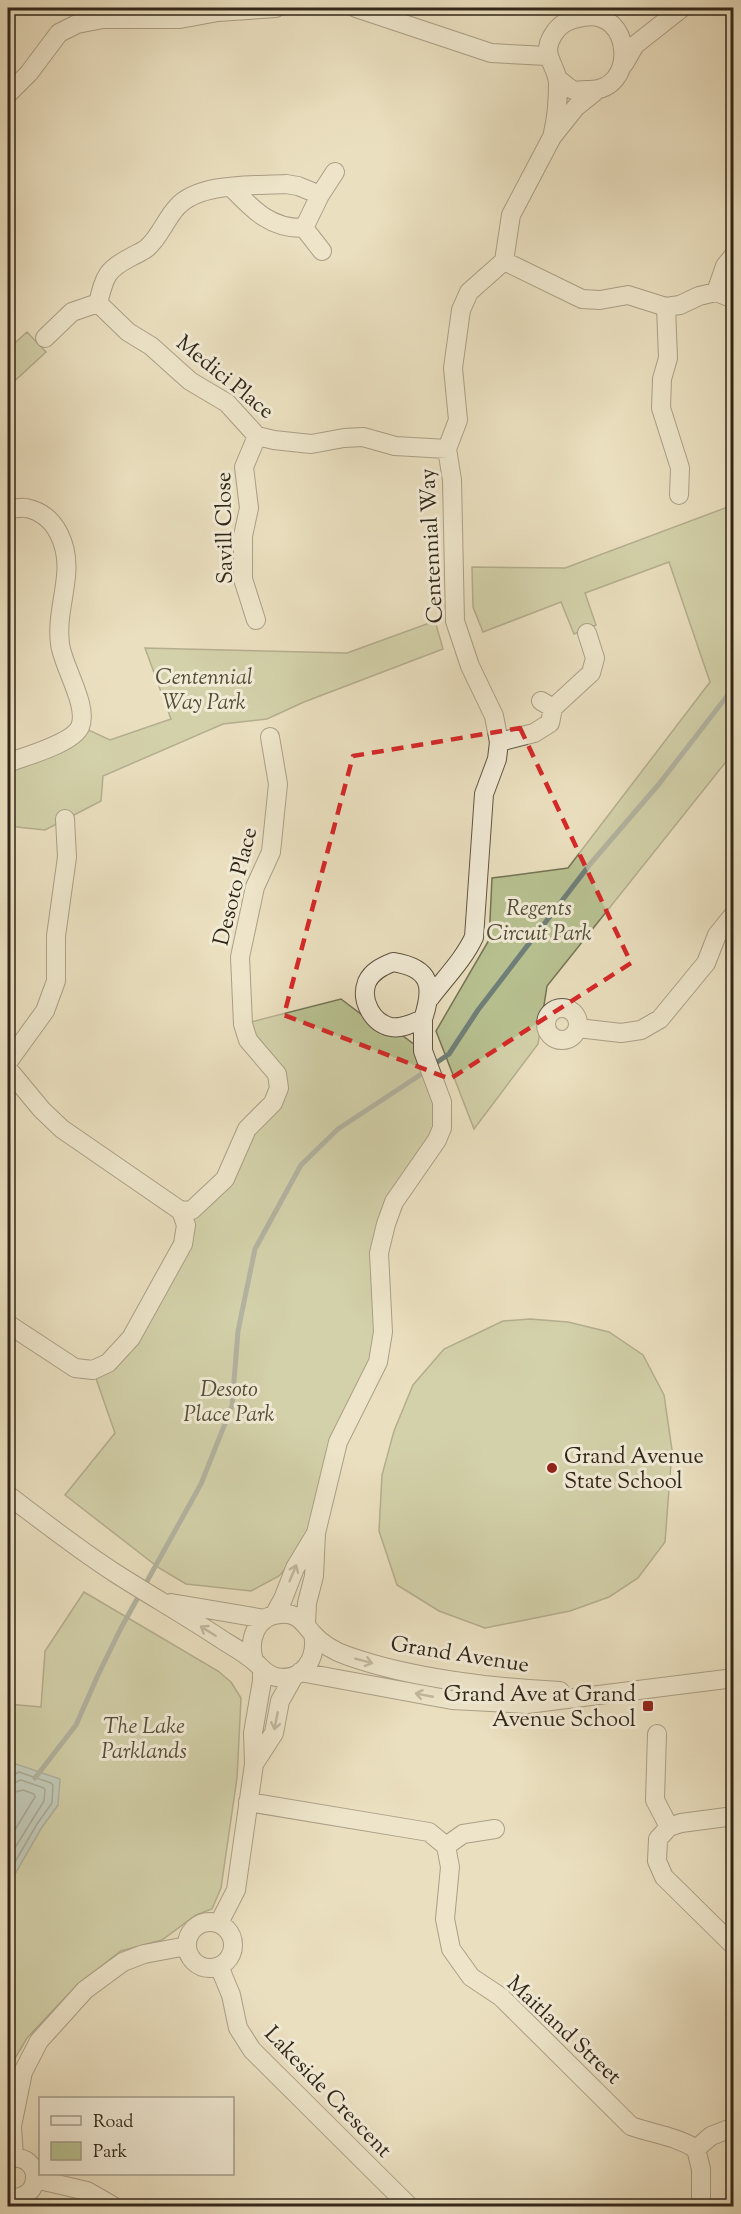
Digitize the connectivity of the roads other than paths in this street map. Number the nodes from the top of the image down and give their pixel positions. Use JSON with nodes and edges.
{"nodes":[{"id":1,"x":276,"y":8,"type":"edge"},
{"id":2,"x":356,"y":8,"type":"edge"},
{"id":3,"x":682,"y":8,"type":"edge"},
{"id":4,"x":564,"y":14,"type":"edge"},
{"id":5,"x":610,"y":23,"type":"junction"},
{"id":6,"x":652,"y":30,"type":"junction"},
{"id":7,"x":548,"y":56,"type":"junction"},
{"id":8,"x":624,"y":65,"type":"junction"},
{"id":9,"x":558,"y":80,"type":"junction"},
{"id":10,"x":596,"y":91,"type":"junction"},
{"id":11,"x":8,"y":94,"type":"edge"},
{"id":12,"x":552,"y":137,"type":"junction"},
{"id":13,"x":335,"y":172,"type":"dead end"},
{"id":14,"x":232,"y":188,"type":"junction"},
{"id":15,"x":320,"y":195,"type":"junction"},
{"id":16,"x":304,"y":228,"type":"junction"},
{"id":17,"x":322,"y":251,"type":"dead end"},
{"id":18,"x":734,"y":255,"type":"edge"},
{"id":19,"x":504,"y":261,"type":"junction"},
{"id":20,"x":716,"y":292,"type":"junction"},
{"id":21,"x":734,"y":299,"type":"edge"},
{"id":22,"x":98,"y":303,"type":"junction"},
{"id":23,"x":666,"y":307,"type":"junction"},
{"id":24,"x":45,"y":338,"type":"dead end"},
{"id":25,"x":257,"y":436,"type":"junction"},
{"id":26,"x":447,"y":448,"type":"junction"},
{"id":27,"x":679,"y":495,"type":"dead end"},
{"id":28,"x":8,"y":509,"type":"edge"},
{"id":29,"x":256,"y":620,"type":"dead end"},
{"id":30,"x":587,"y":633,"type":"dead end"},
{"id":31,"x":270,"y":737,"type":"dead end"},
{"id":32,"x":499,"y":742,"type":"junction"},
{"id":33,"x":8,"y":763,"type":"edge"},
{"id":34,"x":65,"y":819,"type":"dead end"},
{"id":35,"x":734,"y":914,"type":"edge"},
{"id":36,"x":411,"y":965,"type":"junction"},
{"id":37,"x":455,"y":965,"type":"junction"},
{"id":38,"x":430,"y":998,"type":"junction"},
{"id":39,"x":423,"y":1019,"type":"junction"},
{"id":40,"x":391,"y":1027,"type":"junction"},
{"id":41,"x":578,"y":1028,"type":"dead end"},
{"id":42,"x":425,"y":1056,"type":"junction"},
{"id":43,"x":8,"y":1062,"type":"edge"},
{"id":44,"x":8,"y":1068,"type":"edge"},
{"id":45,"x":181,"y":1210,"type":"junction"},
{"id":46,"x":8,"y":1324,"type":"edge"},
{"id":47,"x":8,"y":1495,"type":"edge"},
{"id":48,"x":316,"y":1533,"type":"junction"},
{"id":49,"x":160,"y":1601,"type":"junction"},
{"id":50,"x":269,"y":1617,"type":"junction"},
{"id":51,"x":310,"y":1629,"type":"junction"},
{"id":52,"x":258,"y":1666,"type":"junction"},
{"id":53,"x":297,"y":1674,"type":"junction"},
{"id":54,"x":734,"y":1678,"type":"edge"},
{"id":55,"x":607,"y":1693,"type":"junction"},
{"id":56,"x":657,"y":1734,"type":"dead end"},
{"id":57,"x":254,"y":1764,"type":"junction"},
{"id":58,"x":248,"y":1802,"type":"junction"},
{"id":59,"x":734,"y":1816,"type":"edge"},
{"id":60,"x":669,"y":1827,"type":"junction"},
{"id":61,"x":495,"y":1829,"type":"dead end"},
{"id":62,"x":446,"y":1846,"type":"junction"},
{"id":63,"x":219,"y":1923,"type":"junction"},
{"id":64,"x":187,"y":1946,"type":"junction"},
{"id":65,"x":734,"y":1946,"type":"edge"},
{"id":66,"x":219,"y":1966,"type":"junction"},
{"id":67,"x":734,"y":2127,"type":"edge"},
{"id":68,"x":696,"y":2149,"type":"junction"},
{"id":69,"x":11,"y":2157,"type":"edge"},
{"id":70,"x":35,"y":2179,"type":"junction"},
{"id":71,"x":8,"y":2198,"type":"edge"},
{"id":72,"x":113,"y":2206,"type":"edge"},
{"id":73,"x":409,"y":2206,"type":"edge"},
{"id":74,"x":701,"y":2206,"type":"edge"}],
"edges":[{"from":1,"to":11,"type":"street"},
{"from":2,"to":7,"type":"street"},
{"from":3,"to":6,"type":"street"},
{"from":4,"to":5,"type":"street"},
{"from":4,"to":7,"type":"street"},
{"from":5,"to":6,"type":"street"},
{"from":5,"to":8,"type":"street"},
{"from":6,"to":8,"type":"street"},
{"from":7,"to":9,"type":"street"},
{"from":8,"to":10,"type":"street"},
{"from":9,"to":10,"type":"street"},
{"from":9,"to":12,"type":"street"},
{"from":10,"to":12,"type":"street"},
{"from":12,"to":19,"type":"street"},
{"from":13,"to":15,"type":"street"},
{"from":14,"to":15,"type":"street"},
{"from":14,"to":16,"type":"street"},
{"from":14,"to":22,"type":"street"},
{"from":15,"to":16,"type":"street"},
{"from":16,"to":17,"type":"street"},
{"from":18,"to":20,"type":"street"},
{"from":19,"to":23,"type":"street"},
{"from":19,"to":26,"type":"street","name":"Centennial Way"},
{"from":20,"to":21,"type":"street"},
{"from":20,"to":23,"type":"street"},
{"from":22,"to":24,"type":"street"},
{"from":22,"to":25,"type":"street","name":"Medici Place"},
{"from":23,"to":27,"type":"street"},
{"from":25,"to":26,"type":"street","name":"Medici Place"},
{"from":25,"to":29,"type":"street","name":"Savill Close"},
{"from":26,"to":32,"type":"street","name":"Centennial Way"},
{"from":28,"to":33,"type":"street"},
{"from":30,"to":32,"type":"street"},
{"from":31,"to":45,"type":"street","name":"Desoto Place"},
{"from":32,"to":37,"type":"street","name":"Centennial Way"},
{"from":34,"to":43,"type":"street"},
{"from":35,"to":41,"type":"street"},
{"from":36,"to":37,"type":"street"},
{"from":36,"to":38,"type":"street"},
{"from":36,"to":40,"type":"street"},
{"from":37,"to":38,"type":"street","name":"Centennial Way"},
{"from":38,"to":39,"type":"street","name":"Centennial Way"},
{"from":39,"to":40,"type":"street"},
{"from":39,"to":42,"type":"street","name":"Centennial Way"},
{"from":40,"to":42,"type":"street"},
{"from":42,"to":48,"type":"street","name":"Centennial Way"},
{"from":44,"to":45,"type":"street"},
{"from":45,"to":46,"type":"street"},
{"from":47,"to":49,"type":"street","name":"Grand Avenue"},
{"from":50,"to":48,"type":"street","name":"Centennial Way","one_way":true},
{"from":48,"to":51,"type":"street","name":"Centennial Way"},
{"from":49,"to":50,"type":"street","name":"Grand Avenue"},
{"from":52,"to":49,"type":"street","name":"Grand Avenue","one_way":true},
{"from":50,"to":51,"type":"street","name":"Grand Avenue"},
{"from":50,"to":52,"type":"street"},
{"from":51,"to":53,"type":"street"},
{"from":51,"to":55,"type":"street","name":"Grand Avenue","one_way":true},
{"from":52,"to":53,"type":"street","name":"Grand Avenue"},
{"from":52,"to":57,"type":"street"},
{"from":55,"to":53,"type":"street","name":"Grand Avenue","one_way":true},
{"from":53,"to":57,"type":"street","one_way":true},
{"from":54,"to":55,"type":"street","name":"Grand Avenue"},
{"from":56,"to":60,"type":"street"},
{"from":57,"to":58,"type":"street"},
{"from":58,"to":62,"type":"street"},
{"from":58,"to":63,"type":"street"},
{"from":59,"to":60,"type":"street"},
{"from":60,"to":65,"type":"street"},
{"from":61,"to":62,"type":"street"},
{"from":62,"to":68,"type":"street","name":"Maitland Street"},
{"from":63,"to":64,"type":"street"},
{"from":63,"to":66,"type":"street"},
{"from":64,"to":66,"type":"street"},
{"from":64,"to":69,"type":"street"},
{"from":66,"to":73,"type":"street","name":"Lakeside Crescent"},
{"from":67,"to":68,"type":"street"},
{"from":68,"to":74,"type":"street"},
{"from":69,"to":70,"type":"street"},
{"from":70,"to":71,"type":"street"},
{"from":70,"to":72,"type":"street"}]}
